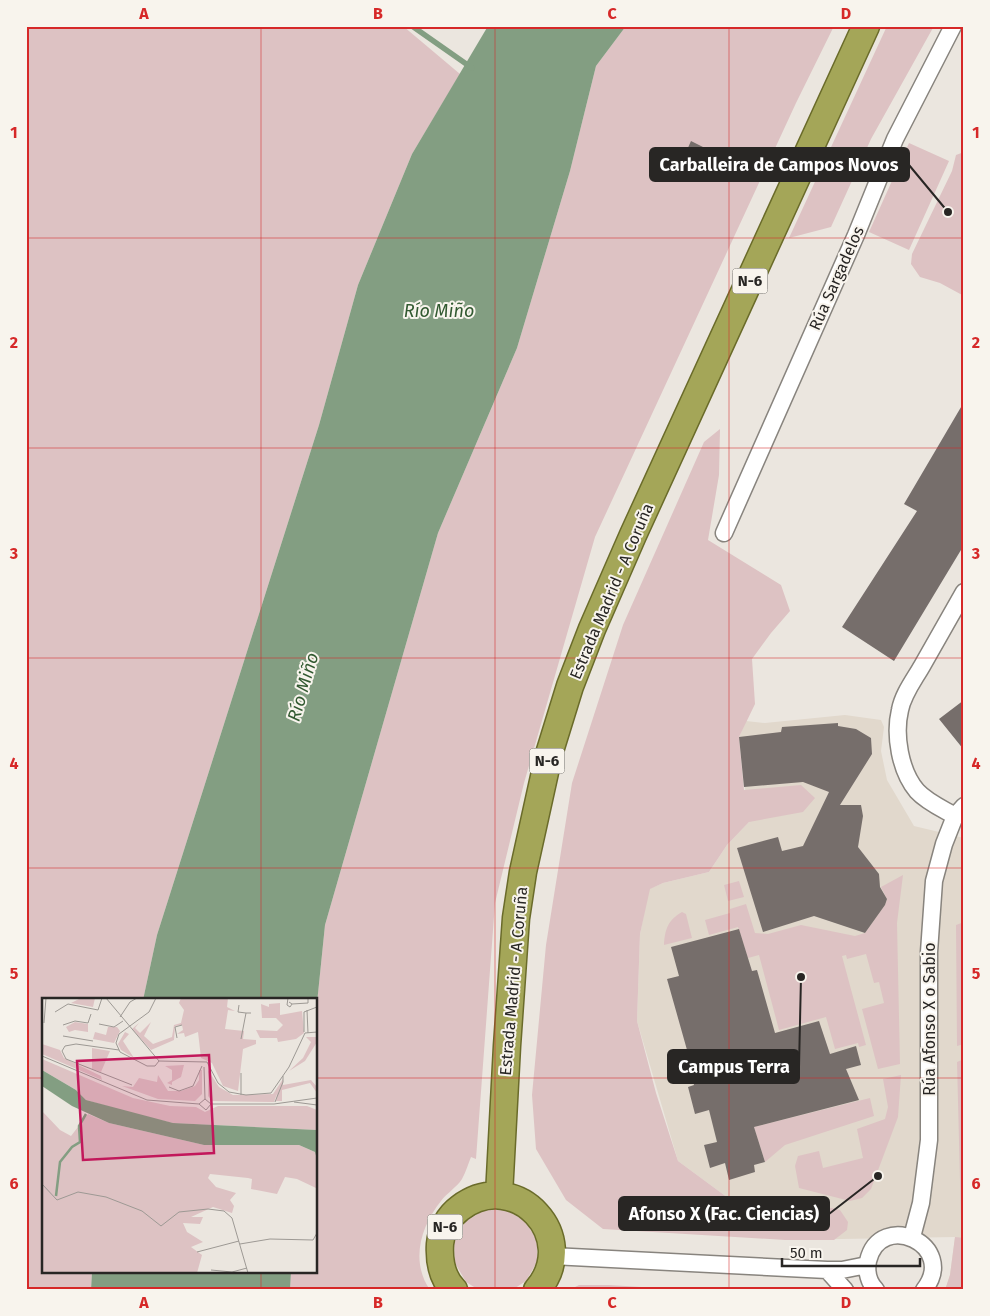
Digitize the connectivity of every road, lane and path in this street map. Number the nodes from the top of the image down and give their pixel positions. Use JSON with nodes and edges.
{"nodes":[{"id":1,"x":866,"y":26,"type":"edge"},
{"id":2,"x":953,"y":26,"type":"edge"},
{"id":3,"x":724,"y":533,"type":"dead end"},
{"id":4,"x":964,"y":592,"type":"edge"},
{"id":5,"x":960,"y":811,"type":"edge"},
{"id":6,"x":500,"y":1195,"type":"junction"},
{"id":7,"x":912,"y":1237,"type":"junction"},
{"id":8,"x":552,"y":1256,"type":"junction"},
{"id":9,"x":867,"y":1265,"type":"junction"},
{"id":10,"x":827,"y":1270,"type":"junction"},
{"id":11,"x":874,"y":1289,"type":"edge"},
{"id":12,"x":454,"y":1290,"type":"edge"},
{"id":13,"x":537,"y":1290,"type":"edge"},
{"id":14,"x":845,"y":1290,"type":"edge"},
{"id":15,"x":924,"y":1290,"type":"edge"}],
"edges":[{"from":1,"to":6,"type":"highway","name":"Estrada Madrid - A Coruña","number":"N-6"},
{"from":2,"to":3,"type":"street","name":"Rúa Sargadelos"},
{"from":4,"to":5,"type":"street"},
{"from":5,"to":7,"type":"street","name":"Rúa Afonso X o Sabio"},
{"from":6,"to":8,"type":"highway","number":"N-6"},
{"from":6,"to":12,"type":"highway","number":"N-6"},
{"from":7,"to":9,"type":"street"},
{"from":7,"to":15,"type":"street"},
{"from":8,"to":10,"type":"street"},
{"from":8,"to":13,"type":"highway","number":"N-6"},
{"from":9,"to":10,"type":"street"},
{"from":9,"to":11,"type":"street"},
{"from":10,"to":14,"type":"street"}]}
